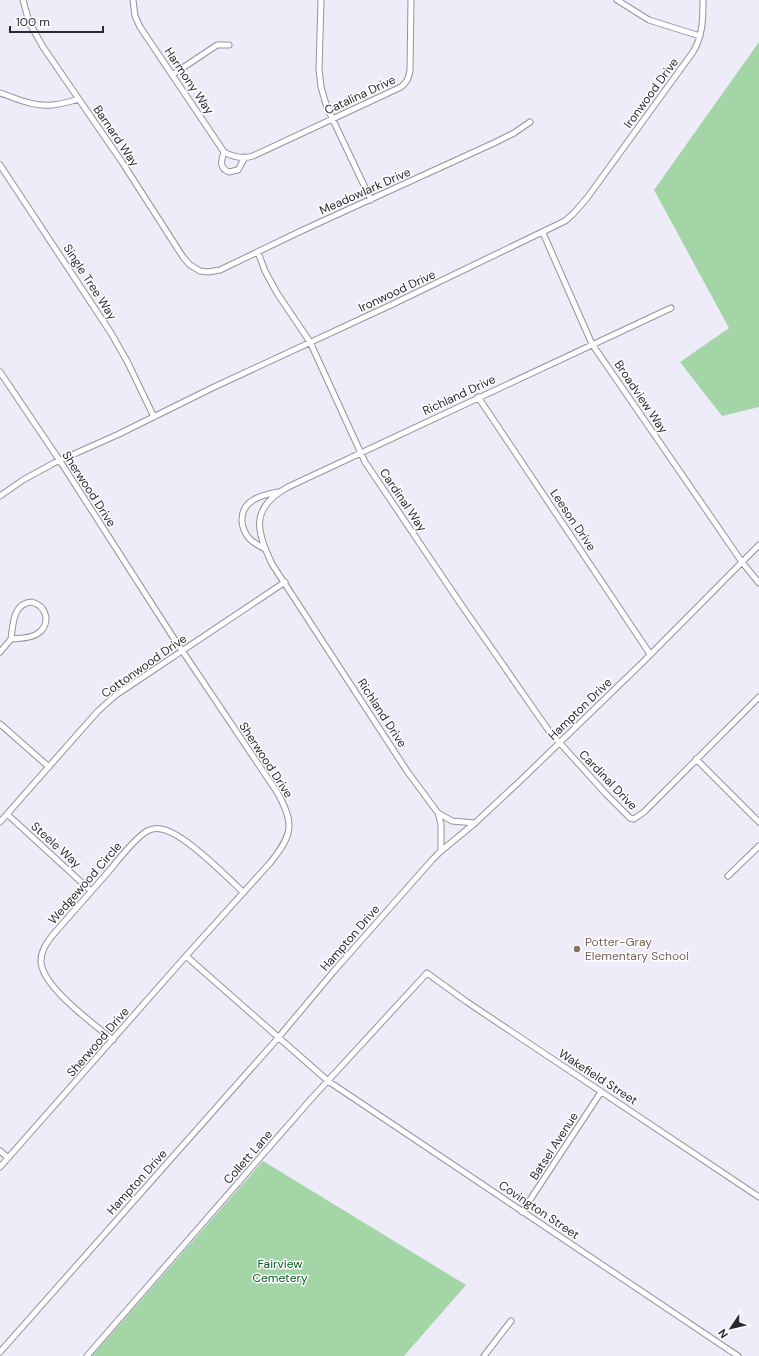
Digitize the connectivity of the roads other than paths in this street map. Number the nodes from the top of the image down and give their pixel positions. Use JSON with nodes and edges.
{"nodes":[{"id":1,"x":23,"y":0,"type":"edge"},
{"id":2,"x":133,"y":0,"type":"edge"},
{"id":3,"x":321,"y":0,"type":"edge"},
{"id":4,"x":411,"y":0,"type":"edge"},
{"id":5,"x":618,"y":0,"type":"edge"},
{"id":6,"x":703,"y":0,"type":"edge"},
{"id":7,"x":700,"y":36,"type":"junction"},
{"id":8,"x":229,"y":45,"type":"dead end"},
{"id":9,"x":172,"y":75,"type":"junction"},
{"id":10,"x":0,"y":93,"type":"edge"},
{"id":11,"x":79,"y":99,"type":"junction"},
{"id":12,"x":332,"y":118,"type":"junction"},
{"id":13,"x":530,"y":122,"type":"dead end"},
{"id":14,"x":224,"y":152,"type":"junction"},
{"id":15,"x":245,"y":157,"type":"junction"},
{"id":16,"x":0,"y":165,"type":"edge"},
{"id":17,"x":371,"y":200,"type":"junction"},
{"id":18,"x":543,"y":233,"type":"junction"},
{"id":19,"x":258,"y":252,"type":"junction"},
{"id":20,"x":206,"y":272,"type":"joint"},
{"id":21,"x":671,"y":308,"type":"dead end"},
{"id":22,"x":310,"y":342,"type":"junction"},
{"id":23,"x":592,"y":344,"type":"junction"},
{"id":24,"x":0,"y":372,"type":"edge"},
{"id":25,"x":478,"y":397,"type":"junction"},
{"id":26,"x":154,"y":416,"type":"junction"},
{"id":27,"x":360,"y":453,"type":"junction"},
{"id":28,"x":60,"y":460,"type":"junction"},
{"id":29,"x":280,"y":491,"type":"junction"},
{"id":30,"x":0,"y":496,"type":"edge"},
{"id":31,"x":759,"y":545,"type":"edge"},
{"id":32,"x":266,"y":550,"type":"junction"},
{"id":33,"x":742,"y":562,"type":"junction"},
{"id":34,"x":285,"y":582,"type":"junction"},
{"id":35,"x":759,"y":583,"type":"edge"},
{"id":36,"x":11,"y":639,"type":"junction"},
{"id":37,"x":1,"y":649,"type":"edge"},
{"id":38,"x":182,"y":650,"type":"junction"},
{"id":39,"x":650,"y":654,"type":"junction"},
{"id":40,"x":759,"y":697,"type":"edge"},
{"id":41,"x":0,"y":724,"type":"edge"},
{"id":42,"x":559,"y":743,"type":"junction"},
{"id":43,"x":696,"y":759,"type":"junction"},
{"id":44,"x":49,"y":768,"type":"junction"},
{"id":45,"x":438,"y":813,"type":"junction"},
{"id":46,"x":7,"y":814,"type":"junction"},
{"id":47,"x":0,"y":822,"type":"edge"},
{"id":48,"x":759,"y":822,"type":"edge"},
{"id":49,"x":475,"y":823,"type":"junction"},
{"id":50,"x":759,"y":846,"type":"edge"},
{"id":51,"x":441,"y":850,"type":"junction"},
{"id":52,"x":728,"y":876,"type":"dead end"},
{"id":53,"x":91,"y":891,"type":"junction"},
{"id":54,"x":243,"y":892,"type":"junction"},
{"id":55,"x":186,"y":956,"type":"junction"},
{"id":56,"x":427,"y":973,"type":"joint"},
{"id":57,"x":278,"y":1038,"type":"junction"},
{"id":58,"x":113,"y":1040,"type":"junction"},
{"id":59,"x":328,"y":1081,"type":"junction"},
{"id":60,"x":602,"y":1092,"type":"junction"},
{"id":61,"x":0,"y":1151,"type":"edge"},
{"id":62,"x":8,"y":1158,"type":"junction"},
{"id":63,"x":0,"y":1167,"type":"edge"},
{"id":64,"x":759,"y":1197,"type":"edge"},
{"id":65,"x":522,"y":1212,"type":"junction"},
{"id":66,"x":510,"y":1321,"type":"dead end"},
{"id":67,"x":0,"y":1352,"type":"edge"},
{"id":68,"x":87,"y":1356,"type":"edge"},
{"id":69,"x":484,"y":1356,"type":"edge"},
{"id":70,"x":738,"y":1356,"type":"edge"}],
"edges":[{"from":1,"to":11,"type":"street","name":"Barnard Way"},
{"from":2,"to":9,"type":"street","name":"Harmony Way"},
{"from":3,"to":12,"type":"street"},
{"from":4,"to":12,"type":"street","name":"Catalina Drive"},
{"from":5,"to":7,"type":"street"},
{"from":6,"to":7,"type":"street","name":"Ironwood Drive"},
{"from":7,"to":18,"type":"street","name":"Ironwood Drive"},
{"from":8,"to":9,"type":"street"},
{"from":9,"to":14,"type":"street","name":"Harmony Way"},
{"from":10,"to":11,"type":"street"},
{"from":11,"to":20,"type":"street","name":"Barnard Way"},
{"from":12,"to":15,"type":"street","name":"Catalina Drive"},
{"from":12,"to":17,"type":"street"},
{"from":13,"to":17,"type":"street","name":"Meadowlark Drive"},
{"from":14,"to":15,"type":"street"},
{"from":14,"to":15,"type":"street"},
{"from":16,"to":26,"type":"street","name":"Single Tree Way"},
{"from":17,"to":19,"type":"street","name":"Meadowlark Drive"},
{"from":18,"to":22,"type":"street","name":"Ironwood Drive"},
{"from":18,"to":23,"type":"street","name":"Broadview Way"},
{"from":19,"to":20,"type":"street","name":"Meadowlark Drive"},
{"from":19,"to":22,"type":"street","name":"Cardinal Way"},
{"from":21,"to":23,"type":"street","name":"Richland Drive"},
{"from":22,"to":26,"type":"street","name":"Ironwood Drive"},
{"from":22,"to":27,"type":"street","name":"Cardinal Way"},
{"from":23,"to":25,"type":"street","name":"Richland Drive"},
{"from":23,"to":33,"type":"street","name":"Broadview Way"},
{"from":24,"to":28,"type":"street","name":"Sherwood Drive"},
{"from":25,"to":27,"type":"street","name":"Richland Drive"},
{"from":25,"to":39,"type":"street","name":"Leeson Drive"},
{"from":26,"to":28,"type":"street","name":"Ironwood Drive"},
{"from":27,"to":29,"type":"street","name":"Richland Drive"},
{"from":27,"to":42,"type":"street","name":"Cardinal Way"},
{"from":28,"to":30,"type":"street","name":"Ironwood Drive"},
{"from":28,"to":38,"type":"street","name":"Sherwood Drive"},
{"from":29,"to":32,"type":"street","name":"Richland Drive"},
{"from":29,"to":32,"type":"street"},
{"from":31,"to":33,"type":"street","name":"Hampton Drive"},
{"from":32,"to":34,"type":"street","name":"Richland Drive"},
{"from":33,"to":35,"type":"street","name":"Broadview Way"},
{"from":33,"to":39,"type":"street","name":"Hampton Drive"},
{"from":34,"to":38,"type":"street","name":"Cottonwood Drive"},
{"from":34,"to":45,"type":"street","name":"Richland Drive"},
{"from":36,"to":36,"type":"street"},
{"from":36,"to":37,"type":"street"},
{"from":38,"to":44,"type":"street","name":"Cottonwood Drive"},
{"from":38,"to":54,"type":"street","name":"Sherwood Drive"},
{"from":39,"to":42,"type":"street","name":"Hampton Drive"},
{"from":40,"to":43,"type":"street"},
{"from":41,"to":44,"type":"street"},
{"from":42,"to":43,"type":"street","name":"Cardinal Drive"},
{"from":42,"to":49,"type":"street","name":"Hampton Drive"},
{"from":43,"to":48,"type":"street"},
{"from":44,"to":46,"type":"street","name":"Cottonwood Drive"},
{"from":45,"to":49,"type":"street","name":"Richland Drive"},
{"from":45,"to":51,"type":"street","name":"Richland Drive"},
{"from":46,"to":47,"type":"street","name":"Cottonwood Drive"},
{"from":46,"to":53,"type":"street","name":"Steele Way"},
{"from":49,"to":51,"type":"street","name":"Hampton Drive"},
{"from":50,"to":52,"type":"street"},
{"from":51,"to":57,"type":"street","name":"Hampton Drive"},
{"from":53,"to":54,"type":"street","name":"Wedgewood Circle"},
{"from":53,"to":58,"type":"street","name":"Wedgewood Circle"},
{"from":54,"to":55,"type":"street","name":"Sherwood Drive"},
{"from":55,"to":57,"type":"street","name":"Covington Street"},
{"from":55,"to":58,"type":"street","name":"Sherwood Drive"},
{"from":56,"to":59,"type":"street","name":"Collett Lane"},
{"from":56,"to":60,"type":"street","name":"Wakefield Street"},
{"from":57,"to":59,"type":"street","name":"Covington Street"},
{"from":57,"to":67,"type":"street","name":"Hampton Drive"},
{"from":58,"to":62,"type":"street","name":"Sherwood Drive"},
{"from":59,"to":65,"type":"street","name":"Covington Street"},
{"from":59,"to":68,"type":"street","name":"Collett Lane"},
{"from":60,"to":64,"type":"street","name":"Wakefield Street"},
{"from":60,"to":65,"type":"street","name":"Batsel Avenue"},
{"from":61,"to":62,"type":"street"},
{"from":62,"to":63,"type":"street","name":"Sherwood Drive"},
{"from":65,"to":70,"type":"street","name":"Covington Street"},
{"from":66,"to":69,"type":"street"}]}
